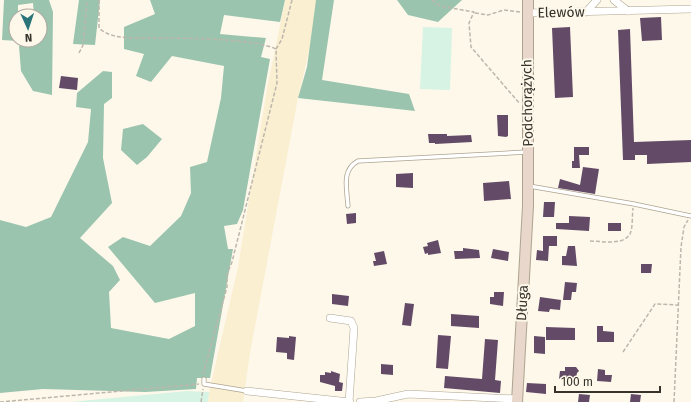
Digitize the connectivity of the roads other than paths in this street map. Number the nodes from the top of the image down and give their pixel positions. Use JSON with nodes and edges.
{"nodes":[{"id":1,"x":528,"y":0,"type":"edge"},
{"id":2,"x":597,"y":0,"type":"edge"},
{"id":3,"x":614,"y":0,"type":"edge"},
{"id":4,"x":691,"y":9,"type":"edge"},
{"id":5,"x":628,"y":11,"type":"junction"},
{"id":6,"x":586,"y":12,"type":"junction"},
{"id":7,"x":528,"y":13,"type":"junction"},
{"id":8,"x":528,"y":152,"type":"junction"},
{"id":9,"x":528,"y":186,"type":"junction"},
{"id":10,"x":348,"y":206,"type":"dead end"},
{"id":11,"x":528,"y":206,"type":"joint"},
{"id":12,"x":691,"y":217,"type":"edge"},
{"id":13,"x":330,"y":318,"type":"dead end"},
{"id":14,"x":204,"y":379,"type":"road end"},
{"id":15,"x":247,"y":391,"type":"joint"},
{"id":16,"x":517,"y":401,"type":"edge"},
{"id":17,"x":349,"y":402,"type":"edge"},
{"id":18,"x":360,"y":402,"type":"edge"}],
"edges":[{"from":1,"to":7,"type":"street","name":"Podchorążych"},
{"from":2,"to":6,"type":"street"},
{"from":3,"to":5,"type":"street"},
{"from":4,"to":5,"type":"street","name":"Elewów"},
{"from":5,"to":6,"type":"street","name":"Elewów"},
{"from":6,"to":7,"type":"street","name":"Elewów"},
{"from":7,"to":8,"type":"street","name":"Podchorążych"},
{"from":8,"to":9,"type":"street","name":"Podchorążych"},
{"from":8,"to":10,"type":"lane"},
{"from":9,"to":11,"type":"street","name":"Podchorążych"},
{"from":9,"to":12,"type":"lane"},
{"from":11,"to":16,"type":"street","name":"Długa"},
{"from":13,"to":17,"type":"street"},
{"from":14,"to":15,"type":"lane"},
{"from":15,"to":17,"type":"street"},
{"from":16,"to":18,"type":"street","name":"Długa"}]}
